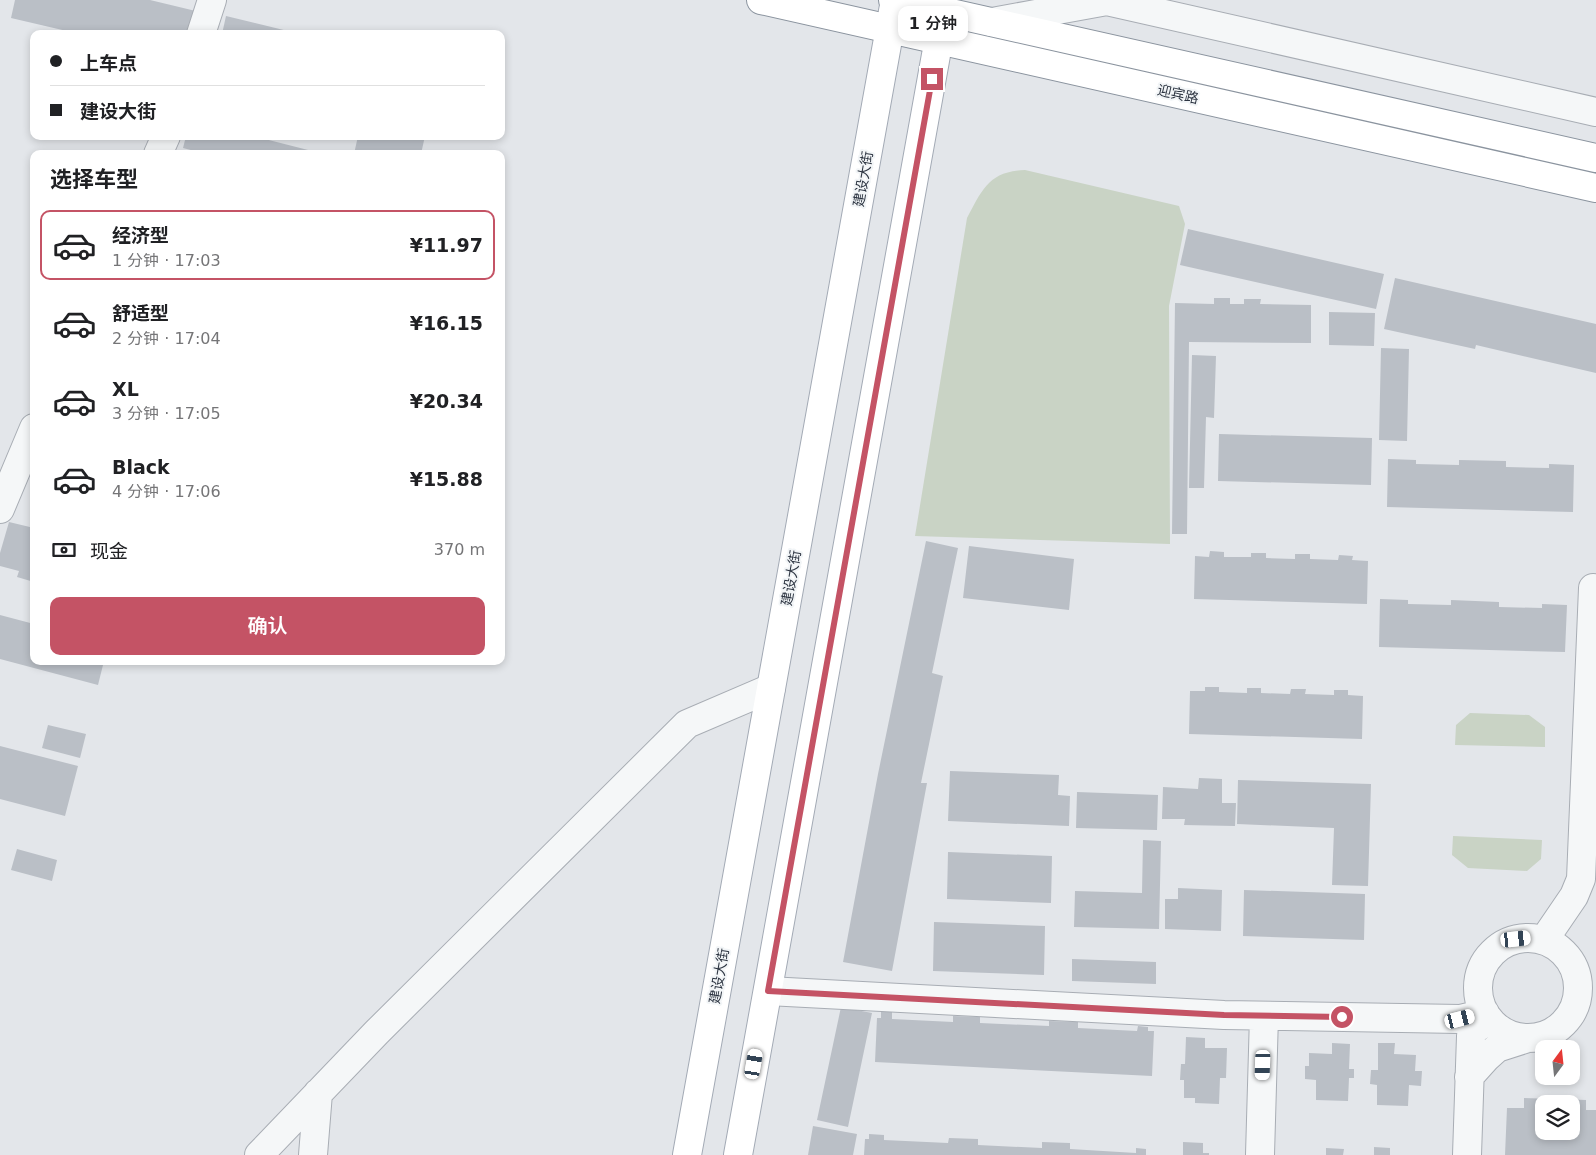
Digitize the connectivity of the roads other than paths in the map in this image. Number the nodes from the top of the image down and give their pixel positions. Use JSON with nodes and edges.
{"nodes":[{"id":1,"x":212,"y":0,"type":"edge"},
{"id":2,"x":761,"y":0,"type":"edge"},
{"id":3,"x":894,"y":0,"type":"edge"},
{"id":4,"x":947,"y":4,"type":"edge"},
{"id":5,"x":992,"y":22,"type":"junction"},
{"id":6,"x":890,"y":29,"type":"junction"},
{"id":7,"x":202,"y":30,"type":"edge"},
{"id":8,"x":939,"y":40,"type":"junction"},
{"id":9,"x":1596,"y":112,"type":"edge"},
{"id":10,"x":1596,"y":158,"type":"edge"},
{"id":11,"x":1596,"y":188,"type":"edge"},
{"id":12,"x":30,"y":437,"type":"edge"},
{"id":13,"x":1,"y":505,"type":"edge"},
{"id":14,"x":1593,"y":588,"type":"dead end"},
{"id":15,"x":771,"y":688,"type":"junction"},
{"id":16,"x":1544,"y":940,"type":"junction"},
{"id":17,"x":768,"y":991,"type":"junction"},
{"id":18,"x":1264,"y":1016,"type":"junction"},
{"id":19,"x":1487,"y":1016,"type":"junction"},
{"id":20,"x":1528,"y":1038,"type":"junction"},
{"id":21,"x":1470,"y":1077,"type":"junction"},
{"id":22,"x":318,"y":1093,"type":"junction"},
{"id":23,"x":259,"y":1155,"type":"edge"},
{"id":24,"x":313,"y":1155,"type":"edge"},
{"id":25,"x":687,"y":1155,"type":"edge"},
{"id":26,"x":738,"y":1155,"type":"edge"},
{"id":27,"x":1260,"y":1155,"type":"edge"},
{"id":28,"x":1467,"y":1155,"type":"edge"}],
"edges":[{"from":1,"to":7,"type":"street"},
{"from":2,"to":6,"type":"main road","name":"迎宾路"},
{"from":3,"to":4,"type":"main road"},
{"from":3,"to":6,"type":"main road","name":"建设大街"},
{"from":4,"to":5,"type":"main road"},
{"from":4,"to":8,"type":"main road"},
{"from":5,"to":9,"type":"street"},
{"from":5,"to":10,"type":"main road"},
{"from":6,"to":8,"type":"main road","name":"迎宾路"},
{"from":6,"to":15,"type":"main road","name":"建设大街"},
{"from":8,"to":11,"type":"main road","name":"迎宾路"},
{"from":8,"to":17,"type":"main road"},
{"from":12,"to":13,"type":"street"},
{"from":14,"to":16,"type":"street"},
{"from":15,"to":22,"type":"street"},
{"from":15,"to":25,"type":"main road","name":"建设大街"},
{"from":16,"to":19,"type":"street"},
{"from":16,"to":20,"type":"street"},
{"from":17,"to":18,"type":"street"},
{"from":17,"to":26,"type":"main road"},
{"from":18,"to":19,"type":"street"},
{"from":18,"to":27,"type":"street"},
{"from":19,"to":20,"type":"street"},
{"from":19,"to":21,"type":"street"},
{"from":20,"to":21,"type":"street"},
{"from":21,"to":28,"type":"street"},
{"from":22,"to":23,"type":"street"},
{"from":22,"to":24,"type":"street"}]}
